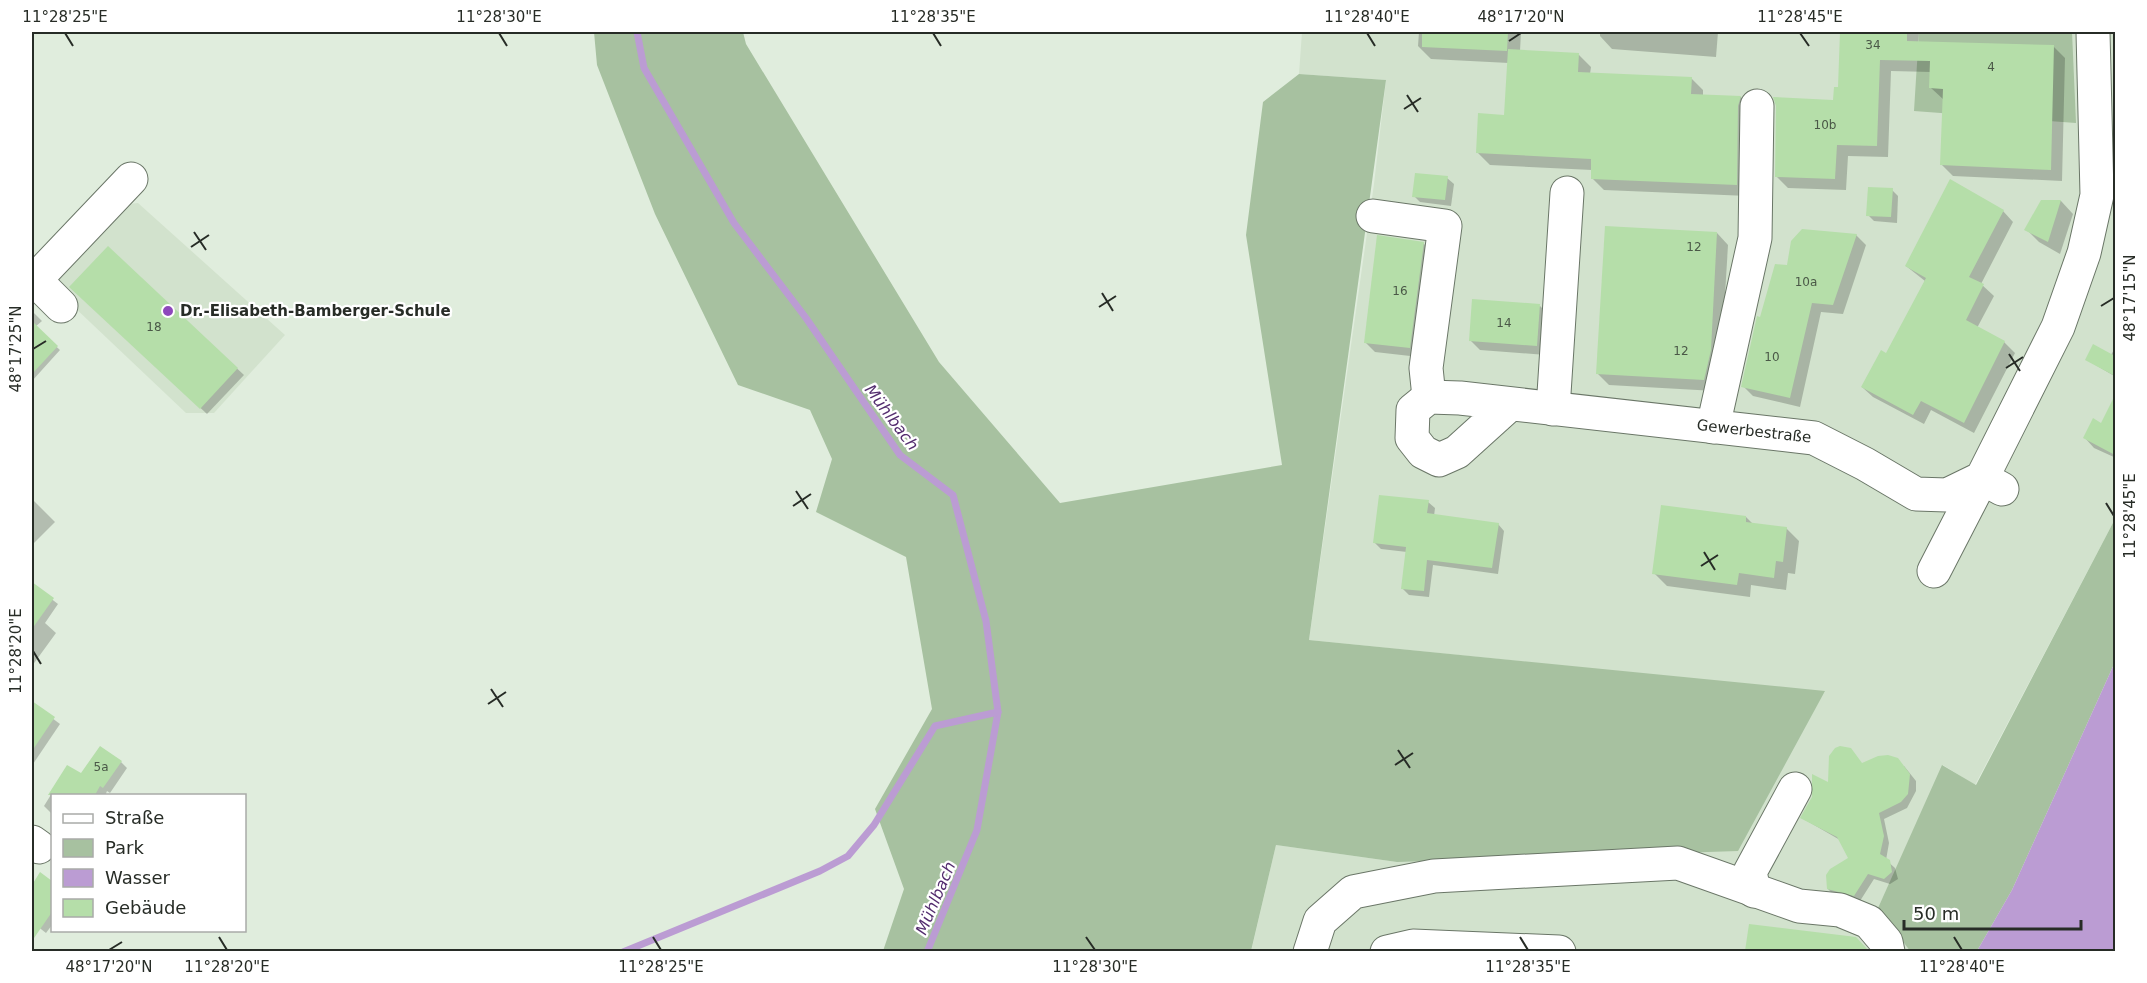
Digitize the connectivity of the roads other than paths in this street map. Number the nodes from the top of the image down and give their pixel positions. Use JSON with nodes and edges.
{"nodes":[{"id":1,"x":2093,"y":32,"type":"edge"},
{"id":2,"x":1757,"y":106,"type":"dead end"},
{"id":3,"x":131,"y":179,"type":"dead end"},
{"id":4,"x":1567,"y":193,"type":"dead end"},
{"id":5,"x":1373,"y":216,"type":"dead end"},
{"id":6,"x":33,"y":278,"type":"edge"},
{"id":7,"x":61,"y":306,"type":"dead end"},
{"id":8,"x":1429,"y":397,"type":"junction"},
{"id":9,"x":1509,"y":405,"type":"junction"},
{"id":10,"x":1553,"y":409,"type":"junction"},
{"id":11,"x":1713,"y":427,"type":"junction"},
{"id":12,"x":1992,"y":484,"type":"junction"},
{"id":13,"x":1934,"y":571,"type":"dead end"},
{"id":14,"x":1795,"y":789,"type":"dead end"},
{"id":15,"x":1754,"y":891,"type":"junction"},
{"id":16,"x":1310,"y":951,"type":"edge"},
{"id":17,"x":1387,"y":951,"type":"edge"},
{"id":18,"x":1558,"y":951,"type":"edge"},
{"id":19,"x":1888,"y":951,"type":"edge"}],
"edges":[{"from":1,"to":12,"type":"street"},
{"from":2,"to":11,"type":"street"},
{"from":3,"to":6,"type":"street"},
{"from":4,"to":10,"type":"street"},
{"from":5,"to":8,"type":"street"},
{"from":6,"to":7,"type":"street"},
{"from":8,"to":9,"type":"street","name":"Gewerbestraße"},
{"from":8,"to":9,"type":"street"},
{"from":9,"to":10,"type":"street","name":"Gewerbestraße"},
{"from":10,"to":11,"type":"street","name":"Gewerbestraße"},
{"from":11,"to":12,"type":"street","name":"Gewerbestraße"},
{"from":12,"to":13,"type":"street"},
{"from":14,"to":15,"type":"street"},
{"from":15,"to":16,"type":"street"},
{"from":15,"to":19,"type":"street"},
{"from":17,"to":18,"type":"street"}]}
